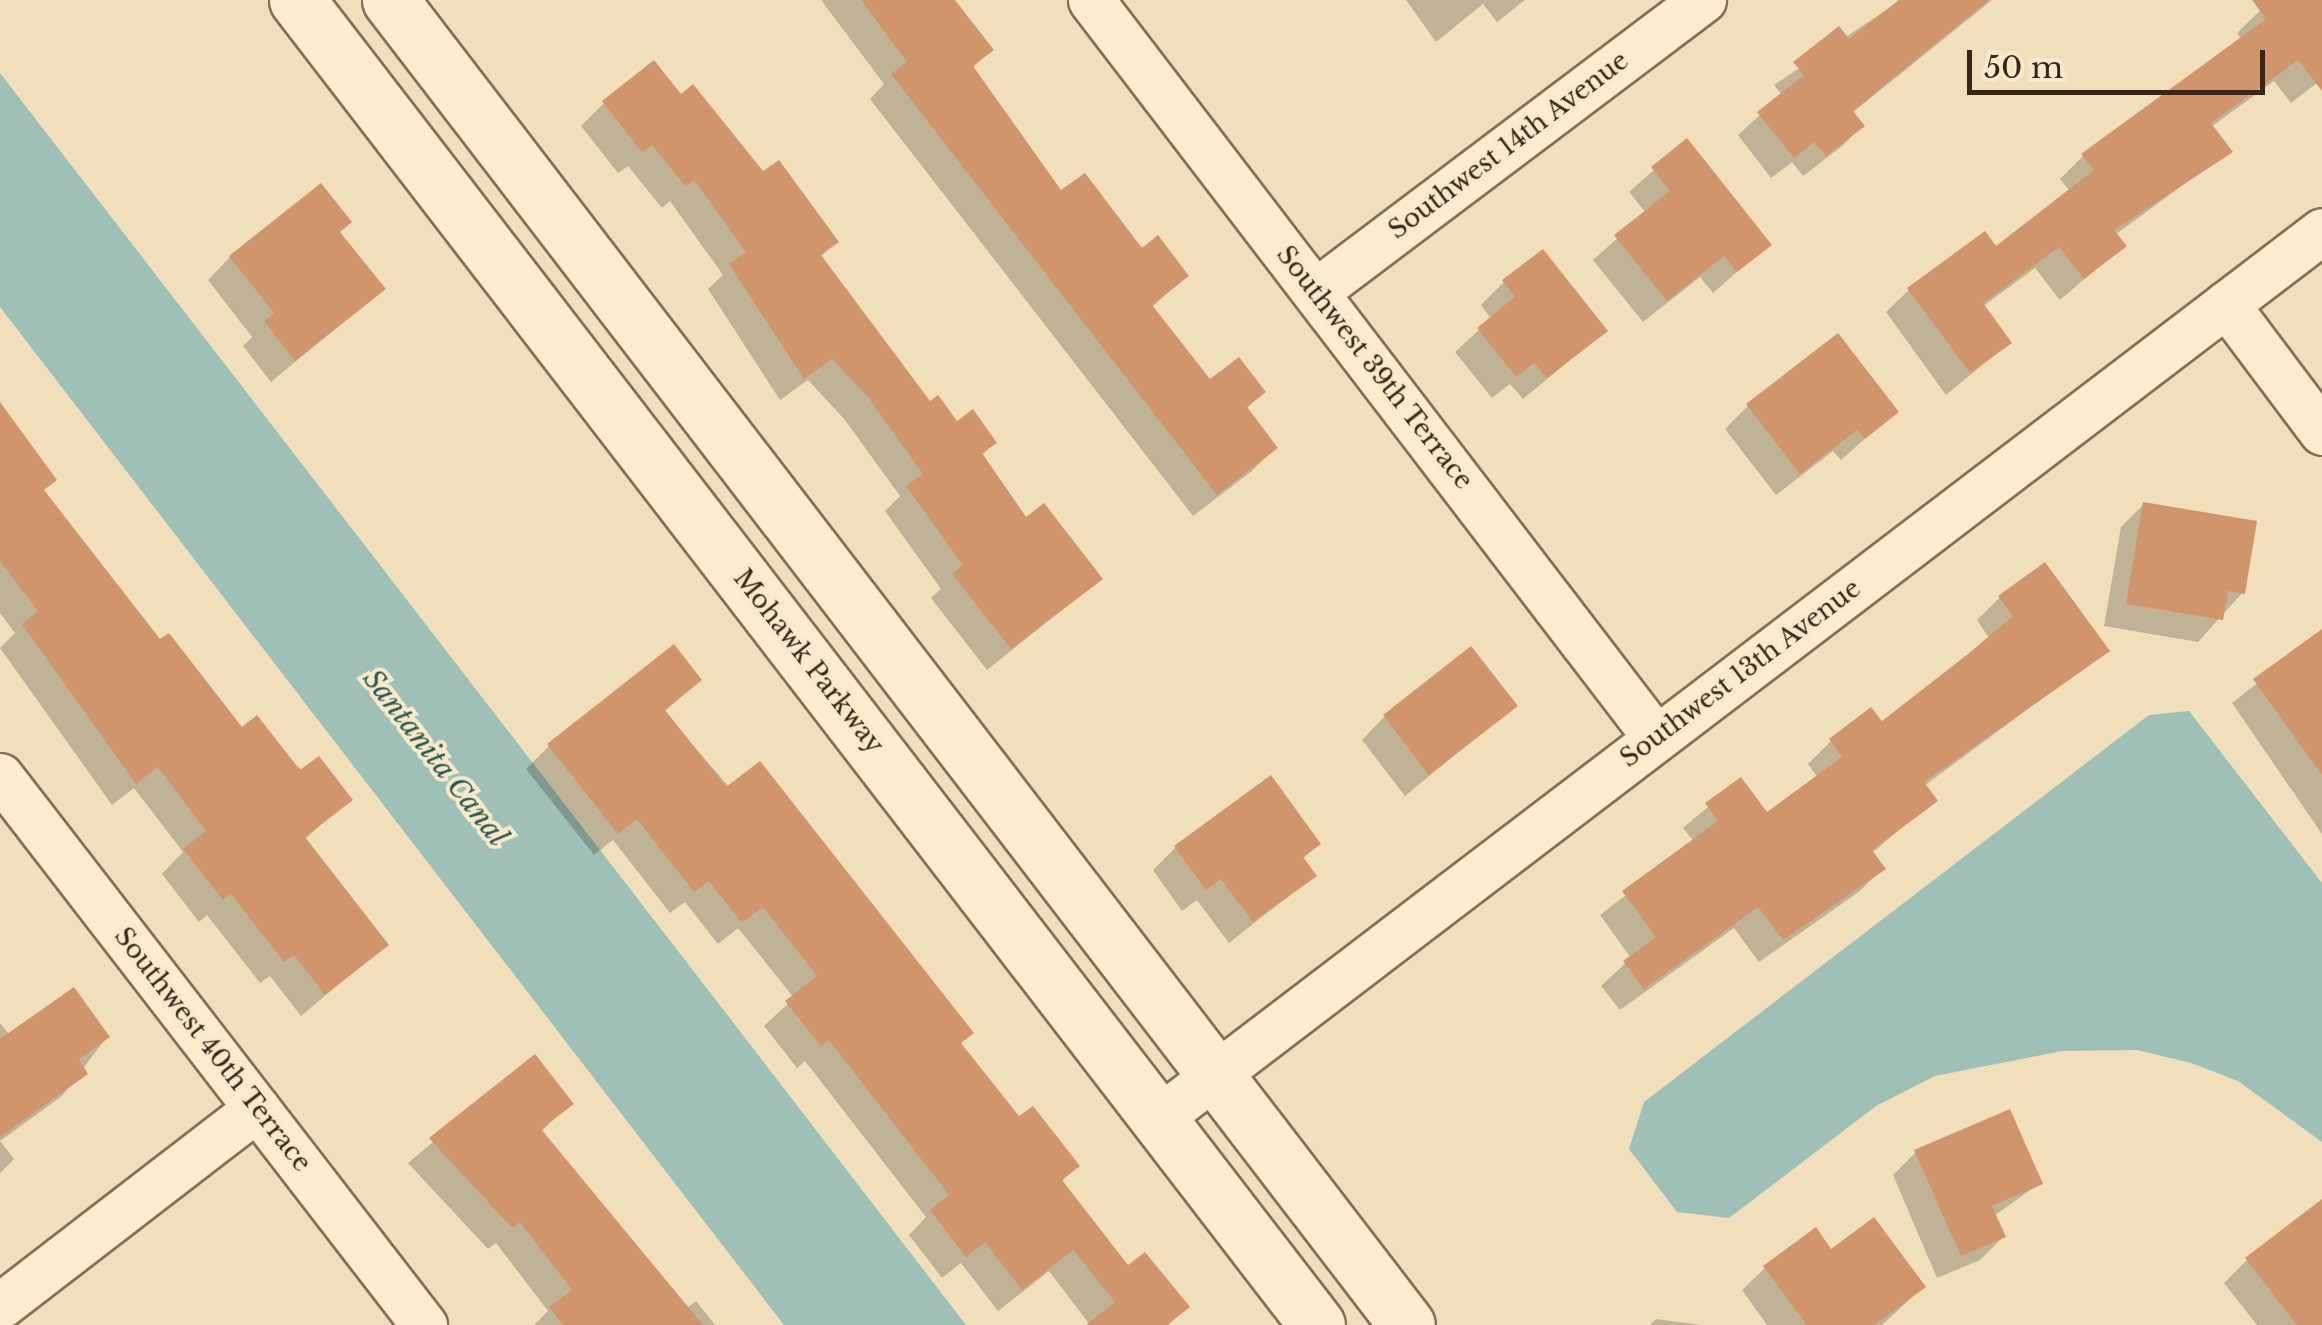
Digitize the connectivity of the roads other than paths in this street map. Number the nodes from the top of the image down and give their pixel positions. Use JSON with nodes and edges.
{"nodes":[{"id":1,"x":298,"y":0,"type":"edge"},
{"id":2,"x":390,"y":0,"type":"edge"},
{"id":3,"x":1091,"y":0,"type":"edge"},
{"id":4,"x":1702,"y":0,"type":"edge"},
{"id":5,"x":2322,"y":231,"type":"edge"},
{"id":6,"x":1314,"y":292,"type":"junction"},
{"id":7,"x":2226,"y":304,"type":"junction"},
{"id":8,"x":2322,"y":432,"type":"edge"},
{"id":9,"x":1656,"y":738,"type":"junction"},
{"id":10,"x":0,"y":776,"type":"edge"},
{"id":11,"x":1217,"y":1073,"type":"junction"},
{"id":12,"x":257,"y":1108,"type":"junction"},
{"id":13,"x":1160,"y":1117,"type":"junction"},
{"id":14,"x":0,"y":1306,"type":"edge"},
{"id":15,"x":424,"y":1325,"type":"edge"},
{"id":16,"x":1317,"y":1325,"type":"edge"},
{"id":17,"x":1406,"y":1325,"type":"edge"}],
"edges":[{"from":1,"to":13,"type":"street","name":"Mohawk Parkway"},
{"from":2,"to":11,"type":"street"},
{"from":3,"to":6,"type":"street","name":"Southwest 39th Terrace"},
{"from":4,"to":6,"type":"street","name":"Southwest 14th Avenue"},
{"from":5,"to":7,"type":"street","name":"Southwest 13th Avenue"},
{"from":6,"to":9,"type":"street","name":"Southwest 39th Terrace"},
{"from":7,"to":8,"type":"street"},
{"from":7,"to":9,"type":"street","name":"Southwest 13th Avenue"},
{"from":9,"to":11,"type":"street","name":"Southwest 13th Avenue"},
{"from":10,"to":12,"type":"street","name":"Southwest 40th Terrace"},
{"from":11,"to":13,"type":"street","name":"Southwest 13th Avenue"},
{"from":11,"to":17,"type":"street"},
{"from":12,"to":14,"type":"street"},
{"from":12,"to":15,"type":"street","name":"Southwest 40th Terrace"},
{"from":13,"to":16,"type":"street","name":"Mohawk Parkway"}]}
